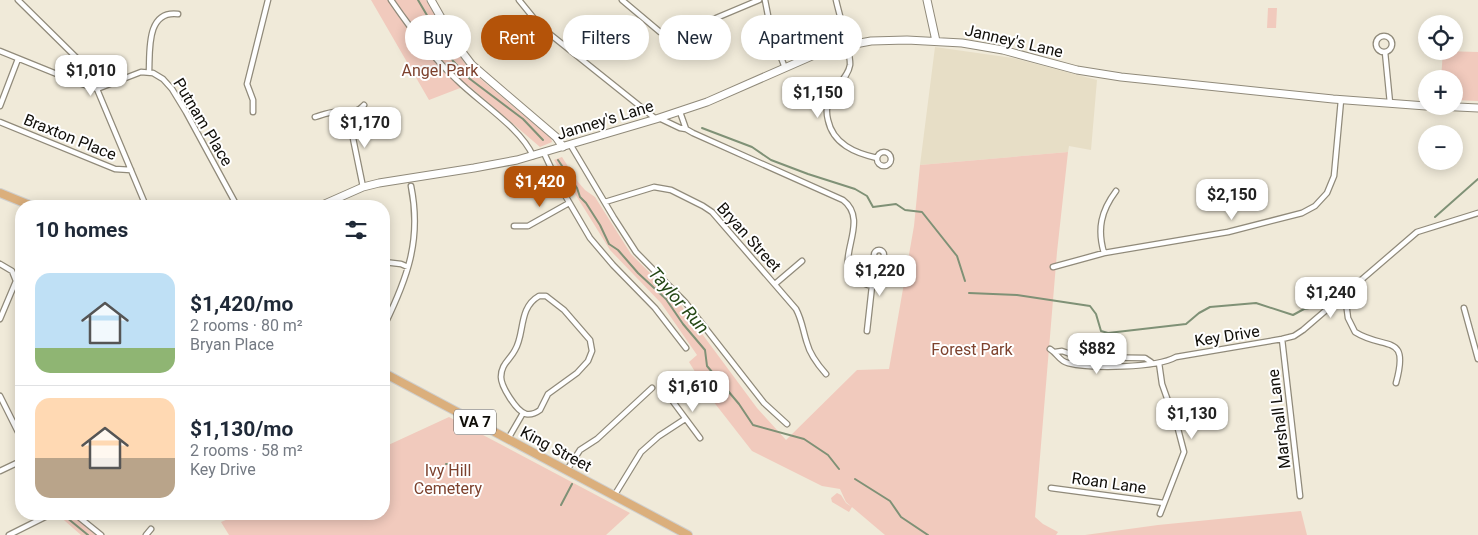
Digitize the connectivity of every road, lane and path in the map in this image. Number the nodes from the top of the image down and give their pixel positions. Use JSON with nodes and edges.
{"nodes":[{"id":1,"x":18,"y":0,"type":"edge"},
{"id":2,"x":268,"y":0,"type":"edge"},
{"id":3,"x":390,"y":0,"type":"edge"},
{"id":4,"x":431,"y":0,"type":"edge"},
{"id":5,"x":519,"y":0,"type":"edge"},
{"id":6,"x":622,"y":0,"type":"edge"},
{"id":7,"x":759,"y":0,"type":"edge"},
{"id":8,"x":765,"y":0,"type":"edge"},
{"id":9,"x":836,"y":0,"type":"edge"},
{"id":10,"x":927,"y":0,"type":"edge"},
{"id":11,"x":178,"y":14,"type":"dead end"},
{"id":12,"x":839,"y":15,"type":"edge"},
{"id":13,"x":936,"y":41,"type":"junction"},
{"id":14,"x":862,"y":43,"type":"edge"},
{"id":15,"x":0,"y":51,"type":"edge"},
{"id":16,"x":1385,"y":52,"type":"dead end"},
{"id":17,"x":18,"y":59,"type":"junction"},
{"id":18,"x":803,"y":60,"type":"edge"},
{"id":19,"x":849,"y":60,"type":"edge"},
{"id":20,"x":785,"y":68,"type":"junction"},
{"id":21,"x":149,"y":72,"type":"junction"},
{"id":22,"x":98,"y":89,"type":"junction"},
{"id":23,"x":1341,"y":100,"type":"junction"},
{"id":24,"x":1390,"y":103,"type":"junction"},
{"id":25,"x":1418,"y":105,"type":"edge"},
{"id":26,"x":0,"y":106,"type":"edge"},
{"id":27,"x":364,"y":106,"type":"dead end"},
{"id":28,"x":1463,"y":107,"type":"edge"},
{"id":29,"x":1478,"y":108,"type":"edge"},
{"id":30,"x":253,"y":112,"type":"dead end"},
{"id":31,"x":680,"y":112,"type":"junction"},
{"id":32,"x":348,"y":114,"type":"junction"},
{"id":33,"x":315,"y":117,"type":"dead end"},
{"id":34,"x":657,"y":119,"type":"junction"},
{"id":35,"x":0,"y":122,"type":"edge"},
{"id":36,"x":686,"y":129,"type":"junction"},
{"id":37,"x":570,"y":144,"type":"junction"},
{"id":38,"x":563,"y":147,"type":"junction"},
{"id":39,"x":544,"y":153,"type":"junction"},
{"id":40,"x":533,"y":156,"type":"junction"},
{"id":41,"x":877,"y":158,"type":"dead end"},
{"id":42,"x":131,"y":170,"type":"junction"},
{"id":43,"x":411,"y":186,"type":"dead end"},
{"id":44,"x":363,"y":188,"type":"junction"},
{"id":45,"x":1116,"y":191,"type":"dead end"},
{"id":46,"x":0,"y":193,"type":"edge"},
{"id":47,"x":17,"y":200,"type":"edge"},
{"id":48,"x":144,"y":200,"type":"edge"},
{"id":49,"x":234,"y":200,"type":"edge"},
{"id":50,"x":334,"y":200,"type":"edge"},
{"id":51,"x":569,"y":202,"type":"junction"},
{"id":52,"x":605,"y":202,"type":"junction"},
{"id":53,"x":1478,"y":213,"type":"edge"},
{"id":54,"x":514,"y":226,"type":"dead end"},
{"id":55,"x":1104,"y":253,"type":"junction"},
{"id":56,"x":878,"y":259,"type":"dead end"},
{"id":57,"x":802,"y":261,"type":"dead end"},
{"id":58,"x":390,"y":263,"type":"edge"},
{"id":59,"x":0,"y":264,"type":"edge"},
{"id":60,"x":408,"y":267,"type":"junction"},
{"id":61,"x":1053,"y":267,"type":"dead end"},
{"id":62,"x":15,"y":276,"type":"edge"},
{"id":63,"x":15,"y":283,"type":"edge"},
{"id":64,"x":775,"y":284,"type":"junction"},
{"id":65,"x":872,"y":286,"type":"junction"},
{"id":66,"x":1345,"y":295,"type":"junction"},
{"id":67,"x":1464,"y":308,"type":"dead end"},
{"id":68,"x":390,"y":314,"type":"edge"},
{"id":69,"x":0,"y":319,"type":"edge"},
{"id":70,"x":867,"y":331,"type":"dead end"},
{"id":71,"x":1282,"y":340,"type":"junction"},
{"id":72,"x":686,"y":348,"type":"dead end"},
{"id":73,"x":1478,"y":358,"type":"edge"},
{"id":74,"x":1151,"y":362,"type":"junction"},
{"id":75,"x":1159,"y":363,"type":"junction"},
{"id":76,"x":826,"y":374,"type":"dead end"},
{"id":77,"x":390,"y":376,"type":"edge"},
{"id":78,"x":1396,"y":383,"type":"dead end"},
{"id":79,"x":652,"y":388,"type":"dead end"},
{"id":80,"x":0,"y":396,"type":"edge"},
{"id":81,"x":671,"y":398,"type":"dead end"},
{"id":82,"x":1,"y":402,"type":"edge"},
{"id":83,"x":523,"y":413,"type":"junction"},
{"id":84,"x":686,"y":419,"type":"junction"},
{"id":85,"x":787,"y":424,"type":"dead end"},
{"id":86,"x":15,"y":427,"type":"edge"},
{"id":87,"x":700,"y":438,"type":"dead end"},
{"id":88,"x":508,"y":439,"type":"junction"},
{"id":89,"x":15,"y":464,"type":"edge"},
{"id":90,"x":567,"y":470,"type":"junction"},
{"id":91,"x":0,"y":471,"type":"edge"},
{"id":92,"x":1051,"y":488,"type":"dead end"},
{"id":93,"x":614,"y":496,"type":"junction"},
{"id":94,"x":1300,"y":496,"type":"dead end"},
{"id":95,"x":1164,"y":503,"type":"junction"},
{"id":96,"x":1160,"y":514,"type":"dead end"},
{"id":97,"x":38,"y":520,"type":"edge"},
{"id":98,"x":82,"y":520,"type":"edge"},
{"id":99,"x":151,"y":529,"type":"dead end"},
{"id":100,"x":9,"y":535,"type":"edge"},
{"id":101,"x":101,"y":535,"type":"edge"},
{"id":102,"x":146,"y":535,"type":"edge"},
{"id":103,"x":688,"y":535,"type":"edge"}],
"edges":[{"from":1,"to":22,"type":"street"},
{"from":2,"to":30,"type":"street"},
{"from":3,"to":40,"type":"street"},
{"from":4,"to":38,"type":"main road"},
{"from":5,"to":34,"type":"street"},
{"from":6,"to":7,"type":"street"},
{"from":8,"to":20,"type":"street"},
{"from":9,"to":12,"type":"street"},
{"from":10,"to":13,"type":"main road"},
{"from":11,"to":21,"type":"street","name":"Putnam Place"},
{"from":13,"to":14,"type":"main road","name":"Janney's Lane"},
{"from":13,"to":23,"type":"main road","name":"Janney's Lane"},
{"from":15,"to":17,"type":"street"},
{"from":16,"to":24,"type":"street"},
{"from":17,"to":22,"type":"street"},
{"from":17,"to":26,"type":"street"},
{"from":18,"to":20,"type":"main road","name":"Janney's Lane"},
{"from":19,"to":41,"type":"street"},
{"from":20,"to":31,"type":"main road","name":"Janney's Lane"},
{"from":21,"to":22,"type":"street"},
{"from":21,"to":49,"type":"street","name":"Putnam Place"},
{"from":22,"to":42,"type":"street"},
{"from":23,"to":24,"type":"main road","name":"Janney's Lane"},
{"from":23,"to":55,"type":"street"},
{"from":24,"to":25,"type":"main road","name":"Janney's Lane"},
{"from":27,"to":32,"type":"street"},
{"from":28,"to":29,"type":"main road"},
{"from":31,"to":34,"type":"main road","name":"Janney's Lane"},
{"from":31,"to":36,"type":"street"},
{"from":32,"to":33,"type":"street"},
{"from":32,"to":44,"type":"street"},
{"from":34,"to":36,"type":"street"},
{"from":34,"to":37,"type":"main road","name":"Janney's Lane"},
{"from":35,"to":42,"type":"street","name":"Braxton Place"},
{"from":36,"to":65,"type":"street"},
{"from":37,"to":38,"type":"main road","name":"Janney's Lane"},
{"from":37,"to":52,"type":"street"},
{"from":38,"to":39,"type":"main road","name":"Janney's Lane"},
{"from":39,"to":40,"type":"main road","name":"Janney's Lane"},
{"from":39,"to":51,"type":"street"},
{"from":40,"to":44,"type":"main road","name":"Janney's Lane"},
{"from":42,"to":48,"type":"street"},
{"from":43,"to":60,"type":"street"},
{"from":44,"to":50,"type":"main road","name":"Janney's Lane"},
{"from":45,"to":55,"type":"street"},
{"from":46,"to":47,"type":"main road"},
{"from":51,"to":54,"type":"street"},
{"from":51,"to":72,"type":"street"},
{"from":52,"to":64,"type":"street","name":"Bryan Street"},
{"from":52,"to":85,"type":"street"},
{"from":53,"to":66,"type":"street","name":"Key Drive"},
{"from":55,"to":61,"type":"street"},
{"from":56,"to":65,"type":"street"},
{"from":57,"to":64,"type":"street"},
{"from":58,"to":60,"type":"street"},
{"from":59,"to":62,"type":"street"},
{"from":60,"to":68,"type":"street"},
{"from":63,"to":69,"type":"street"},
{"from":64,"to":76,"type":"street","name":"Bryan Street"},
{"from":65,"to":70,"type":"street"},
{"from":66,"to":71,"type":"street","name":"Key Drive"},
{"from":66,"to":78,"type":"street"},
{"from":67,"to":73,"type":"street"},
{"from":71,"to":75,"type":"street","name":"Key Drive"},
{"from":71,"to":94,"type":"street","name":"Marshall Lane"},
{"from":74,"to":74,"type":"street"},
{"from":74,"to":75,"type":"street"},
{"from":75,"to":95,"type":"street"},
{"from":77,"to":88,"type":"main road","name":"King Street","number":"VA 7"},
{"from":79,"to":90,"type":"street"},
{"from":80,"to":82,"type":"street"},
{"from":81,"to":84,"type":"street"},
{"from":82,"to":86,"type":"street"},
{"from":83,"to":83,"type":"street"},
{"from":83,"to":88,"type":"street"},
{"from":84,"to":87,"type":"street"},
{"from":84,"to":93,"type":"street"},
{"from":88,"to":90,"type":"main road","name":"King Street","number":"VA 7"},
{"from":89,"to":91,"type":"street"},
{"from":90,"to":93,"type":"main road","name":"King Street","number":"VA 7"},
{"from":92,"to":95,"type":"street","name":"Roan Lane"},
{"from":93,"to":103,"type":"main road","name":"King Street","number":"VA 7"},
{"from":95,"to":96,"type":"street"},
{"from":97,"to":100,"type":"street"},
{"from":98,"to":101,"type":"street"},
{"from":99,"to":102,"type":"street"}]}
